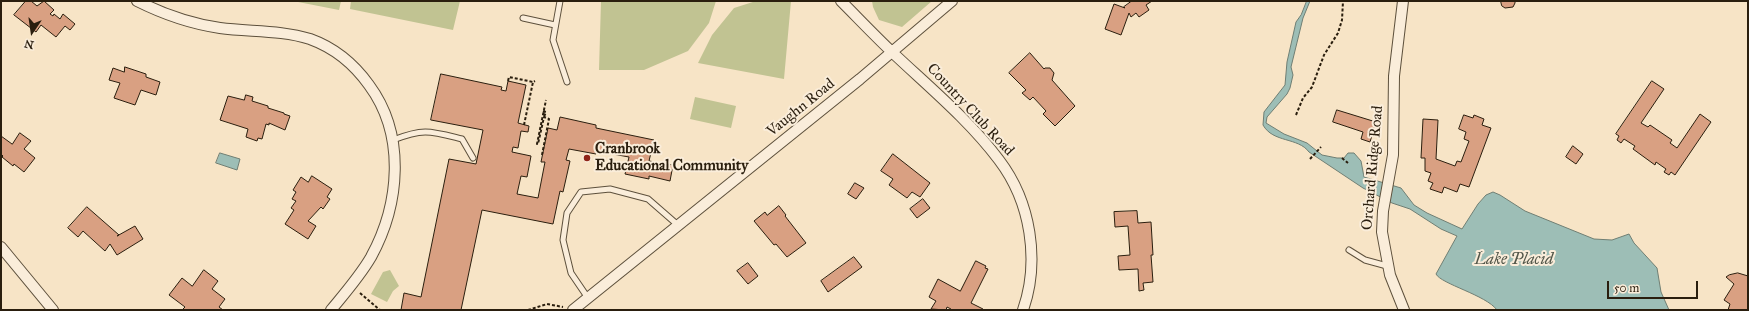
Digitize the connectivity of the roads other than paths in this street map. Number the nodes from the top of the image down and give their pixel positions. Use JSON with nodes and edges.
{"nodes":[{"id":1,"x":137,"y":1,"type":"edge"},
{"id":2,"x":560,"y":1,"type":"edge"},
{"id":3,"x":841,"y":1,"type":"edge"},
{"id":4,"x":952,"y":1,"type":"edge"},
{"id":5,"x":1403,"y":1,"type":"edge"},
{"id":6,"x":523,"y":18,"type":"dead end"},
{"id":7,"x":555,"y":25,"type":"junction"},
{"id":8,"x":892,"y":52,"type":"junction"},
{"id":9,"x":567,"y":82,"type":"dead end"},
{"id":10,"x":393,"y":140,"type":"junction"},
{"id":11,"x":473,"y":158,"type":"dead end"},
{"id":12,"x":679,"y":226,"type":"junction"},
{"id":13,"x":1,"y":247,"type":"edge"},
{"id":14,"x":1348,"y":250,"type":"dead end"},
{"id":15,"x":1387,"y":266,"type":"junction"},
{"id":16,"x":588,"y":298,"type":"junction"},
{"id":17,"x":569,"y":309,"type":"edge"},
{"id":18,"x":53,"y":310,"type":"edge"},
{"id":19,"x":332,"y":310,"type":"edge"},
{"id":20,"x":1023,"y":310,"type":"edge"},
{"id":21,"x":1404,"y":310,"type":"edge"}],
"edges":[{"from":1,"to":10,"type":"street"},
{"from":2,"to":7,"type":"lane"},
{"from":3,"to":8,"type":"street","name":"Country Club Road"},
{"from":4,"to":8,"type":"street","name":"Vaughn Road"},
{"from":5,"to":15,"type":"street","name":"Orchard Ridge Road"},
{"from":6,"to":7,"type":"lane"},
{"from":7,"to":9,"type":"lane"},
{"from":8,"to":12,"type":"street","name":"Vaughn Road"},
{"from":8,"to":20,"type":"street","name":"Country Club Road"},
{"from":10,"to":11,"type":"lane"},
{"from":10,"to":19,"type":"street"},
{"from":12,"to":16,"type":"street","name":"Vaughn Road"},
{"from":12,"to":16,"type":"lane"},
{"from":13,"to":18,"type":"street"},
{"from":14,"to":15,"type":"lane"},
{"from":15,"to":21,"type":"street","name":"Orchard Ridge Road"},
{"from":16,"to":17,"type":"street","name":"Vaughn Road"}]}
